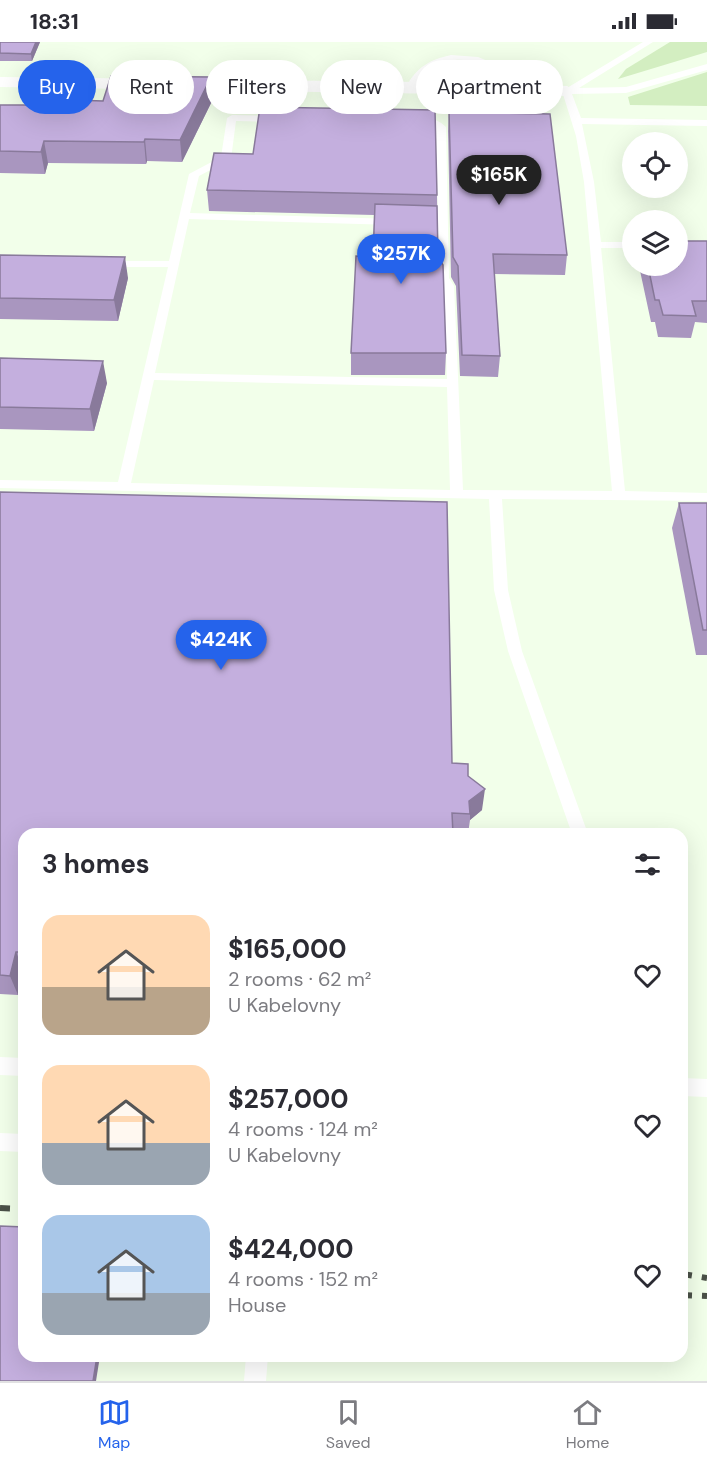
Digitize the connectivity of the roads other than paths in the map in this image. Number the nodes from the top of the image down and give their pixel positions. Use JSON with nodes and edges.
{"nodes":[{"id":1,"x":649,"y":42,"type":"edge"},
{"id":2,"x":443,"y":60,"type":"edge"},
{"id":3,"x":484,"y":60,"type":"edge"},
{"id":4,"x":707,"y":67,"type":"edge"},
{"id":5,"x":416,"y":74,"type":"edge"},
{"id":6,"x":0,"y":82,"type":"edge"},
{"id":7,"x":411,"y":87,"type":"junction"},
{"id":8,"x":416,"y":87,"type":"edge"},
{"id":9,"x":563,"y":91,"type":"edge"},
{"id":10,"x":567,"y":91,"type":"junction"},
{"id":11,"x":289,"y":119,"type":"edge"},
{"id":12,"x":401,"y":120,"type":"edge"},
{"id":13,"x":579,"y":121,"type":"junction"},
{"id":14,"x":707,"y":123,"type":"edge"},
{"id":15,"x":185,"y":216,"type":"junction"},
{"id":16,"x":408,"y":222,"type":"edge"},
{"id":17,"x":430,"y":222,"type":"edge"},
{"id":18,"x":442,"y":222,"type":"junction"},
{"id":19,"x":596,"y":244,"type":"junction"},
{"id":20,"x":622,"y":245,"type":"edge"},
{"id":21,"x":94,"y":264,"type":"edge"},
{"id":22,"x":175,"y":264,"type":"junction"},
{"id":23,"x":148,"y":376,"type":"junction"},
{"id":24,"x":452,"y":382,"type":"junction"},
{"id":25,"x":0,"y":484,"type":"edge"},
{"id":26,"x":124,"y":486,"type":"junction"},
{"id":27,"x":457,"y":494,"type":"junction"},
{"id":28,"x":495,"y":495,"type":"junction"},
{"id":29,"x":619,"y":495,"type":"junction"},
{"id":30,"x":707,"y":497,"type":"edge"},
{"id":31,"x":578,"y":828,"type":"edge"},
{"id":32,"x":0,"y":1066,"type":"edge"},
{"id":33,"x":18,"y":1067,"type":"edge"},
{"id":34,"x":688,"y":1087,"type":"edge"},
{"id":35,"x":707,"y":1088,"type":"edge"},
{"id":36,"x":0,"y":1143,"type":"edge"},
{"id":37,"x":18,"y":1143,"type":"edge"},
{"id":38,"x":257,"y":1362,"type":"edge"},
{"id":39,"x":255,"y":1381,"type":"edge"}],
"edges":[{"from":1,"to":10,"type":"lane"},
{"from":2,"to":3,"type":"lane"},
{"from":4,"to":10,"type":"lane"},
{"from":5,"to":7,"type":"lane"},
{"from":6,"to":7,"type":"street"},
{"from":7,"to":8,"type":"street"},
{"from":9,"to":10,"type":"street"},
{"from":10,"to":13,"type":"lane"},
{"from":11,"to":15,"type":"lane"},
{"from":12,"to":18,"type":"lane"},
{"from":13,"to":14,"type":"lane"},
{"from":13,"to":19,"type":"lane"},
{"from":15,"to":16,"type":"lane"},
{"from":15,"to":22,"type":"lane"},
{"from":17,"to":18,"type":"lane"},
{"from":18,"to":24,"type":"lane"},
{"from":19,"to":20,"type":"lane"},
{"from":19,"to":29,"type":"lane"},
{"from":21,"to":22,"type":"lane"},
{"from":22,"to":23,"type":"lane"},
{"from":23,"to":24,"type":"lane"},
{"from":23,"to":26,"type":"lane"},
{"from":24,"to":27,"type":"lane"},
{"from":25,"to":26,"type":"lane"},
{"from":26,"to":27,"type":"lane"},
{"from":27,"to":28,"type":"lane"},
{"from":28,"to":29,"type":"lane"},
{"from":28,"to":31,"type":"lane"},
{"from":29,"to":30,"type":"lane"},
{"from":32,"to":33,"type":"lane"},
{"from":34,"to":35,"type":"lane"},
{"from":36,"to":37,"type":"lane"},
{"from":38,"to":39,"type":"lane"}]}
